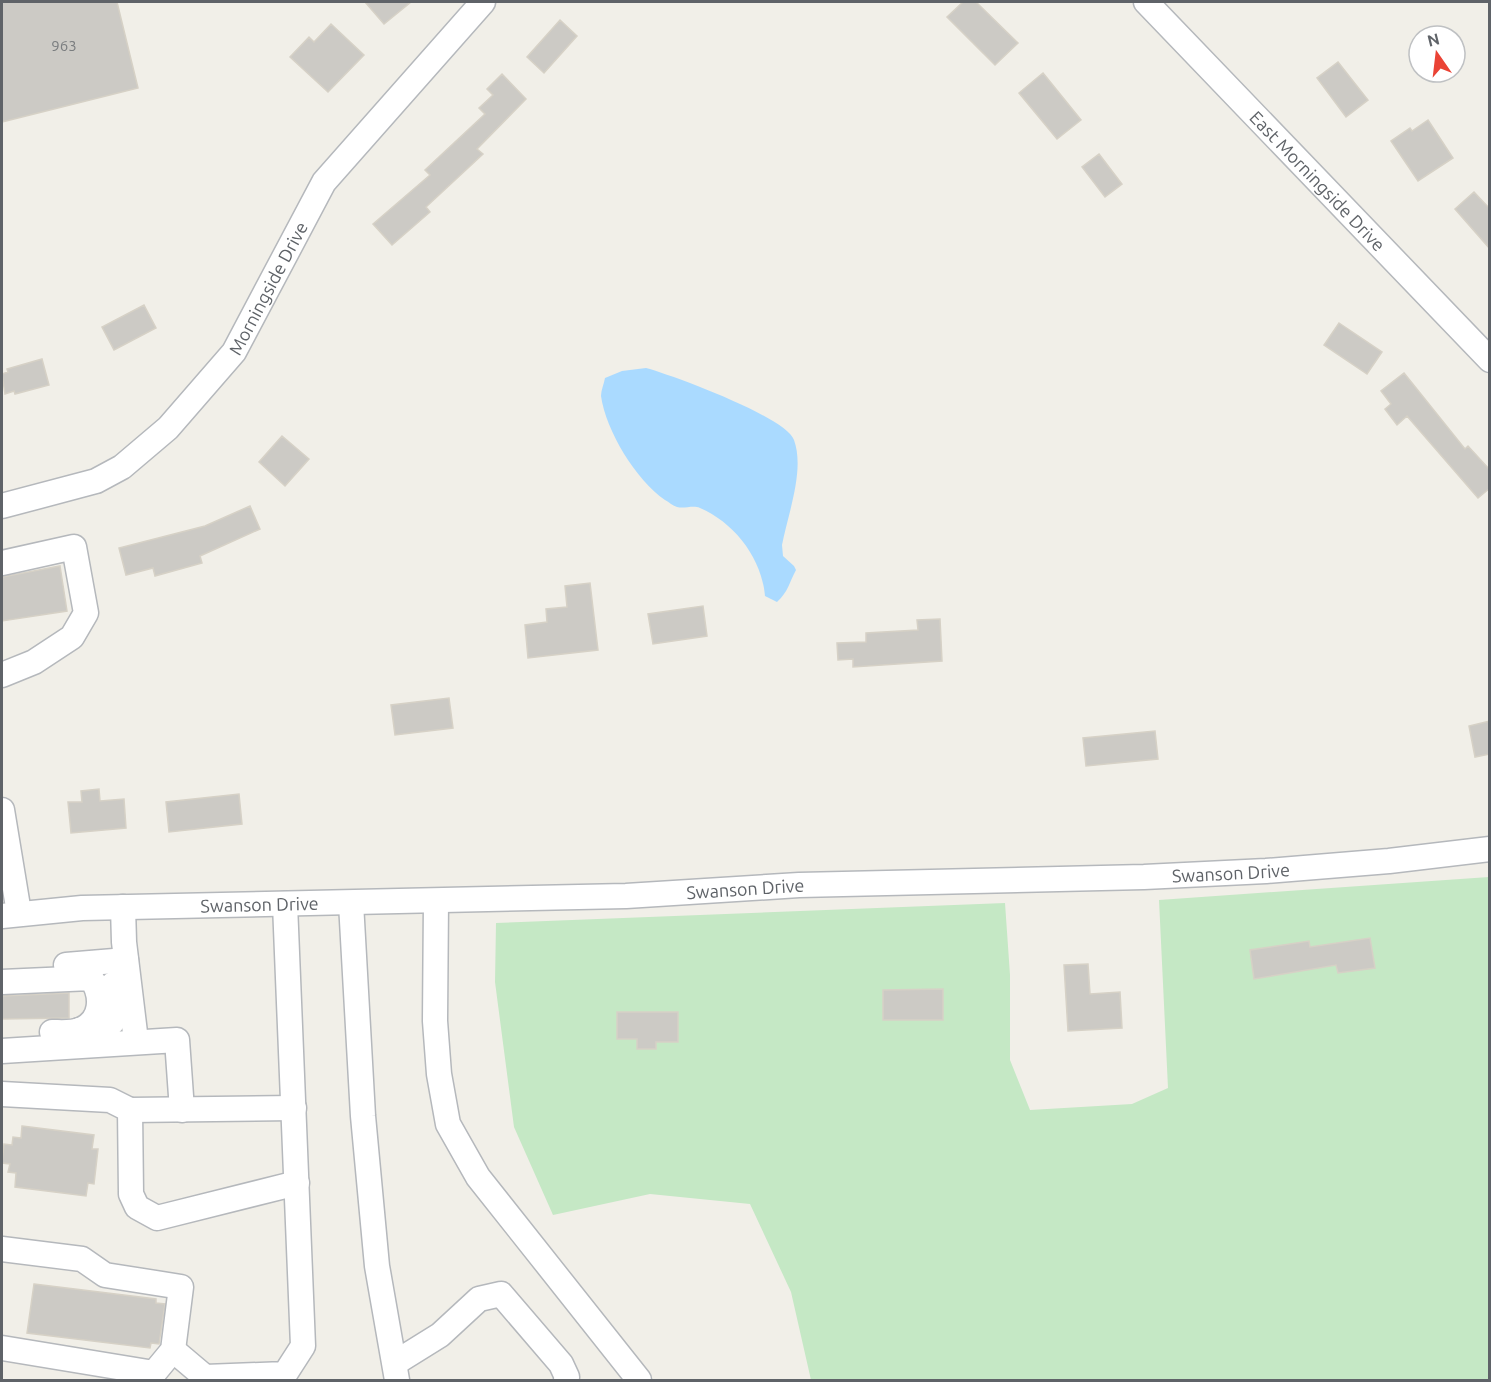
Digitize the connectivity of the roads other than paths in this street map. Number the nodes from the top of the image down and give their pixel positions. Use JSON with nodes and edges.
{"nodes":[{"id":1,"x":483,"y":2,"type":"edge"},
{"id":2,"x":1146,"y":2,"type":"edge"},
{"id":3,"x":1490,"y":360,"type":"edge"},
{"id":4,"x":2,"y":506,"type":"edge"},
{"id":5,"x":2,"y":563,"type":"edge"},
{"id":6,"x":2,"y":675,"type":"edge"},
{"id":7,"x":2,"y":810,"type":"edge"},
{"id":8,"x":1490,"y":849,"type":"edge"},
{"id":9,"x":436,"y":901,"type":"junction"},
{"id":10,"x":351,"y":903,"type":"junction"},
{"id":11,"x":285,"y":904,"type":"junction"},
{"id":12,"x":123,"y":907,"type":"junction"},
{"id":13,"x":10,"y":914,"type":"edge"},
{"id":14,"x":126,"y":960,"type":"junction"},
{"id":15,"x":2,"y":970,"type":"edge"},
{"id":16,"x":2,"y":982,"type":"edge"},
{"id":17,"x":2,"y":1041,"type":"edge"},
{"id":18,"x":136,"y":1041,"type":"junction"},
{"id":19,"x":2,"y":1051,"type":"edge"},
{"id":20,"x":2,"y":1094,"type":"edge"},
{"id":21,"x":294,"y":1108,"type":"junction"},
{"id":22,"x":130,"y":1110,"type":"junction"},
{"id":23,"x":182,"y":1110,"type":"junction"},
{"id":24,"x":297,"y":1183,"type":"junction"},
{"id":25,"x":2,"y":1249,"type":"edge"},
{"id":26,"x":2,"y":1348,"type":"edge"},
{"id":27,"x":173,"y":1350,"type":"junction"},
{"id":28,"x":396,"y":1372,"type":"edge"},
{"id":29,"x":204,"y":1379,"type":"edge"},
{"id":30,"x":566,"y":1380,"type":"edge"},
{"id":31,"x":639,"y":1380,"type":"edge"}],
"edges":[{"from":1,"to":4,"type":"street","name":"Morningside Drive"},
{"from":2,"to":3,"type":"street","name":"East Morningside Drive"},
{"from":5,"to":6,"type":"street"},
{"from":7,"to":13,"type":"street"},
{"from":8,"to":9,"type":"street","name":"Swanson Drive"},
{"from":9,"to":10,"type":"street","name":"Swanson Drive"},
{"from":9,"to":31,"type":"street"},
{"from":10,"to":11,"type":"street","name":"Swanson Drive"},
{"from":10,"to":28,"type":"street"},
{"from":11,"to":12,"type":"street","name":"Swanson Drive"},
{"from":11,"to":21,"type":"street"},
{"from":12,"to":13,"type":"street","name":"Swanson Drive"},
{"from":12,"to":14,"type":"street"},
{"from":14,"to":15,"type":"street"},
{"from":14,"to":18,"type":"street"},
{"from":16,"to":17,"type":"street"},
{"from":18,"to":19,"type":"street"},
{"from":18,"to":23,"type":"street"},
{"from":20,"to":22,"type":"street"},
{"from":21,"to":23,"type":"street"},
{"from":21,"to":24,"type":"street"},
{"from":22,"to":23,"type":"street"},
{"from":22,"to":24,"type":"street"},
{"from":24,"to":29,"type":"street"},
{"from":25,"to":27,"type":"street"},
{"from":26,"to":27,"type":"street"},
{"from":27,"to":29,"type":"street"},
{"from":28,"to":30,"type":"street"}]}
